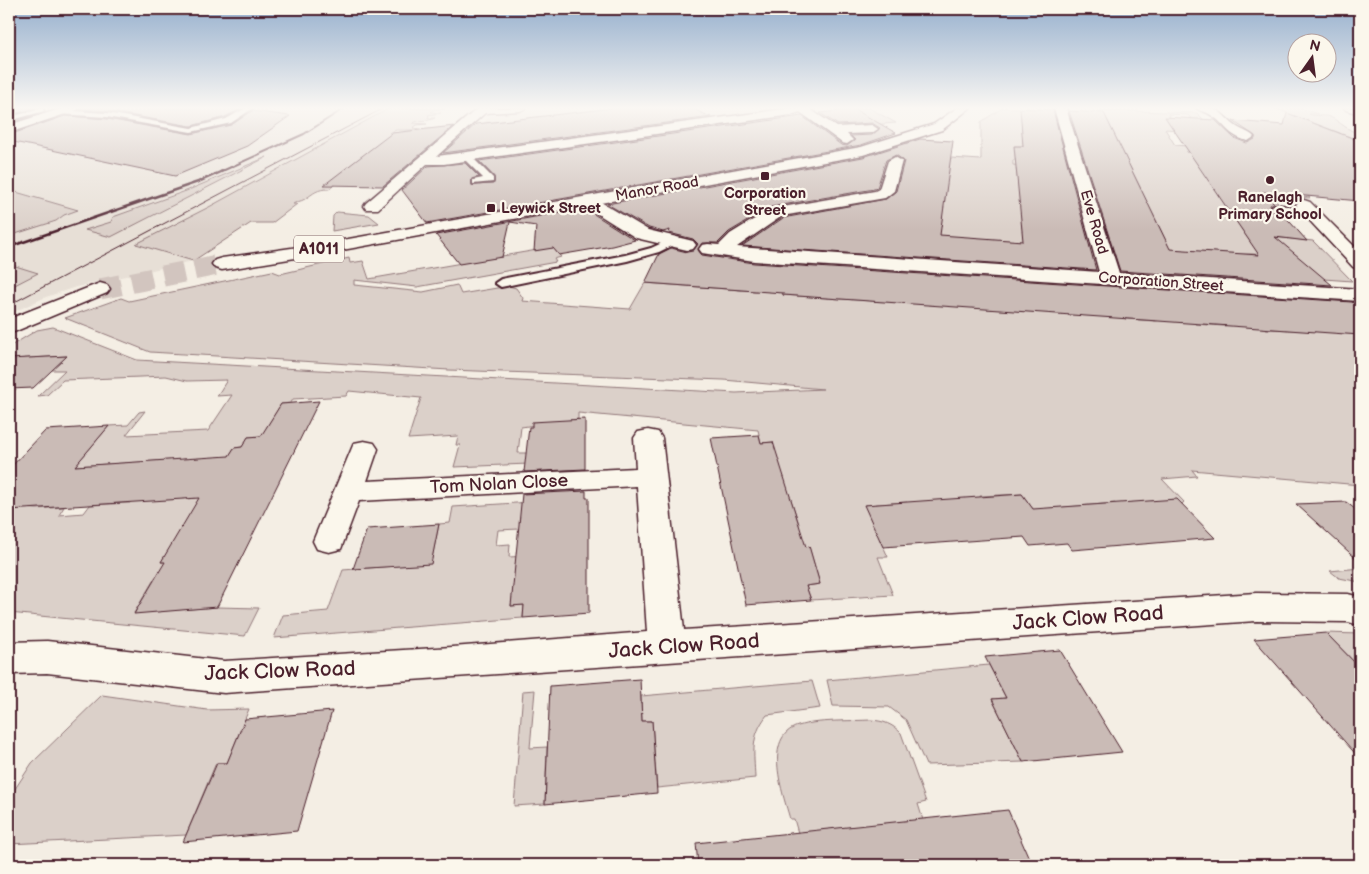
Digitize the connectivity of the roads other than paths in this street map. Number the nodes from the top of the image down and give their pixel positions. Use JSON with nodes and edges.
{"nodes":[{"id":1,"x":437,"y":149,"type":"edge"},
{"id":2,"x":526,"y":149,"type":"edge"},
{"id":3,"x":874,"y":149,"type":"edge"},
{"id":4,"x":1072,"y":149,"type":"edge"},
{"id":5,"x":467,"y":157,"type":"junction"},
{"id":6,"x":424,"y":160,"type":"junction"},
{"id":7,"x":895,"y":160,"type":"dead end"},
{"id":8,"x":488,"y":166,"type":"dead end"},
{"id":9,"x":478,"y":167,"type":"junction"},
{"id":10,"x":501,"y":178,"type":"dead end"},
{"id":11,"x":490,"y":180,"type":"junction"},
{"id":12,"x":476,"y":182,"type":"dead end"},
{"id":13,"x":588,"y":201,"type":"junction"},
{"id":14,"x":354,"y":205,"type":"dead end"},
{"id":15,"x":1275,"y":208,"type":"dead end"},
{"id":16,"x":1307,"y":208,"type":"joint"},
{"id":17,"x":679,"y":244,"type":"joint"},
{"id":18,"x":1360,"y":262,"type":"edge"},
{"id":19,"x":222,"y":264,"type":"tunnel mouth"},
{"id":20,"x":1111,"y":278,"type":"junction"},
{"id":21,"x":501,"y":283,"type":"dead end"},
{"id":22,"x":100,"y":289,"type":"tunnel mouth"},
{"id":23,"x":1360,"y":294,"type":"edge"},
{"id":24,"x":9,"y":327,"type":"edge"},
{"id":25,"x":648,"y":438,"type":"dead end"},
{"id":26,"x":364,"y":449,"type":"dead end"},
{"id":27,"x":651,"y":476,"type":"junction"},
{"id":28,"x":348,"y":492,"type":"junction"},
{"id":29,"x":329,"y":542,"type":"dead end"},
{"id":30,"x":1360,"y":611,"type":"edge"},
{"id":31,"x":667,"y":646,"type":"junction"},
{"id":32,"x":9,"y":658,"type":"edge"}],
"edges":[{"from":1,"to":6,"type":"street"},
{"from":2,"to":5,"type":"street"},
{"from":3,"to":13,"type":"street","name":"Manor Road","number":"A1011"},
{"from":4,"to":20,"type":"street","name":"Eve Road"},
{"from":5,"to":6,"type":"street"},
{"from":5,"to":9,"type":"lane"},
{"from":6,"to":14,"type":"street"},
{"from":7,"to":20,"type":"street","name":"Corporation Street"},
{"from":8,"to":9,"type":"lane"},
{"from":9,"to":11,"type":"lane"},
{"from":10,"to":11,"type":"lane"},
{"from":11,"to":12,"type":"lane"},
{"from":13,"to":17,"type":"street"},
{"from":13,"to":19,"type":"street","name":"Manor Road","number":"A1011"},
{"from":15,"to":16,"type":"lane"},
{"from":16,"to":18,"type":"street"},
{"from":17,"to":21,"type":"lane"},
{"from":20,"to":23,"type":"street","name":"Corporation Street"},
{"from":22,"to":24,"type":"street"},
{"from":25,"to":27,"type":"street"},
{"from":26,"to":28,"type":"street"},
{"from":27,"to":28,"type":"street","name":"Tom Nolan Close"},
{"from":27,"to":31,"type":"street"},
{"from":28,"to":29,"type":"street"},
{"from":30,"to":31,"type":"street","name":"Jack Clow Road"},
{"from":31,"to":32,"type":"street","name":"Jack Clow Road"}]}
